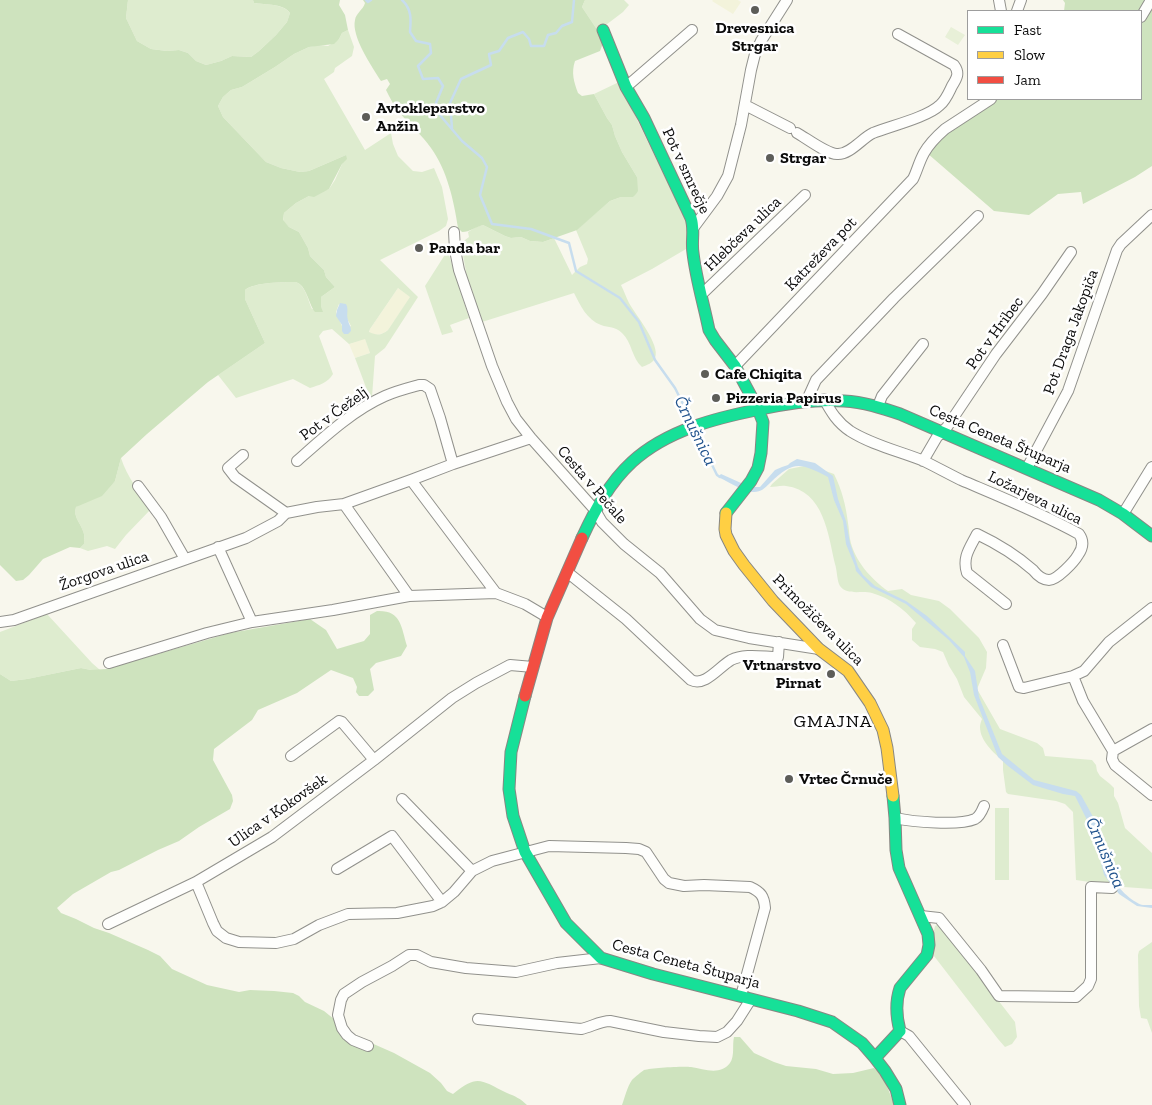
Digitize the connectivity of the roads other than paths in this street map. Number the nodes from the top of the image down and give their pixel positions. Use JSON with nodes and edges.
{"nodes":[{"id":1,"x":787,"y":0,"type":"edge"},
{"id":2,"x":1151,"y":0,"type":"edge"},
{"id":3,"x":1142,"y":15,"type":"edge"},
{"id":4,"x":602,"y":30,"type":"dead end"},
{"id":5,"x":692,"y":30,"type":"dead end"},
{"id":6,"x":898,"y":34,"type":"dead end"},
{"id":7,"x":626,"y":87,"type":"junction"},
{"id":8,"x":989,"y":100,"type":"edge"},
{"id":9,"x":744,"y":104,"type":"junction"},
{"id":10,"x":805,"y":195,"type":"dead end"},
{"id":11,"x":1152,"y":215,"type":"edge"},
{"id":12,"x":978,"y":216,"type":"dead end"},
{"id":13,"x":694,"y":227,"type":"junction"},
{"id":14,"x":454,"y":232,"type":"dead end"},
{"id":15,"x":1071,"y":252,"type":"dead end"},
{"id":16,"x":702,"y":294,"type":"junction"},
{"id":17,"x":923,"y":344,"type":"dead end"},
{"id":18,"x":735,"y":366,"type":"junction"},
{"id":19,"x":824,"y":399,"type":"junction"},
{"id":20,"x":807,"y":400,"type":"junction"},
{"id":21,"x":878,"y":406,"type":"junction"},
{"id":22,"x":758,"y":409,"type":"junction"},
{"id":23,"x":942,"y":431,"type":"junction"},
{"id":24,"x":530,"y":438,"type":"junction"},
{"id":25,"x":243,"y":455,"type":"dead end"},
{"id":26,"x":296,"y":461,"type":"dead end"},
{"id":27,"x":923,"y":461,"type":"junction"},
{"id":28,"x":453,"y":464,"type":"junction"},
{"id":29,"x":1027,"y":468,"type":"junction"},
{"id":30,"x":1152,"y":468,"type":"edge"},
{"id":31,"x":411,"y":480,"type":"junction"},
{"id":32,"x":138,"y":486,"type":"dead end"},
{"id":33,"x":344,"y":504,"type":"junction"},
{"id":34,"x":596,"y":510,"type":"junction"},
{"id":35,"x":286,"y":513,"type":"junction"},
{"id":36,"x":1123,"y":514,"type":"junction"},
{"id":37,"x":1152,"y":536,"type":"edge"},
{"id":38,"x":218,"y":547,"type":"junction"},
{"id":39,"x":185,"y":559,"type":"junction"},
{"id":40,"x":567,"y":572,"type":"junction"},
{"id":41,"x":496,"y":593,"type":"junction"},
{"id":42,"x":409,"y":596,"type":"junction"},
{"id":43,"x":1006,"y":604,"type":"dead end"},
{"id":44,"x":1152,"y":608,"type":"edge"},
{"id":45,"x":547,"y":616,"type":"junction"},
{"id":46,"x":0,"y":622,"type":"edge"},
{"id":47,"x":252,"y":622,"type":"junction"},
{"id":48,"x":779,"y":642,"type":"junction"},
{"id":49,"x":1003,"y":646,"type":"dead end"},
{"id":50,"x":820,"y":649,"type":"junction"},
{"id":51,"x":108,"y":663,"type":"dead end"},
{"id":52,"x":533,"y":667,"type":"junction"},
{"id":53,"x":1073,"y":676,"type":"junction"},
{"id":54,"x":1152,"y":729,"type":"edge"},
{"id":55,"x":1113,"y":751,"type":"junction"},
{"id":56,"x":291,"y":756,"type":"dead end"},
{"id":57,"x":374,"y":760,"type":"junction"},
{"id":58,"x":1152,"y":795,"type":"edge"},
{"id":59,"x":402,"y":799,"type":"dead end"},
{"id":60,"x":984,"y":806,"type":"dead end"},
{"id":61,"x":895,"y":818,"type":"junction"},
{"id":62,"x":525,"y":852,"type":"junction"},
{"id":63,"x":337,"y":869,"type":"dead end"},
{"id":64,"x":472,"y":871,"type":"junction"},
{"id":65,"x":196,"y":882,"type":"junction"},
{"id":66,"x":1112,"y":888,"type":"dead end"},
{"id":67,"x":442,"y":902,"type":"junction"},
{"id":68,"x":921,"y":916,"type":"junction"},
{"id":69,"x":108,"y":924,"type":"dead end"},
{"id":70,"x":601,"y":958,"type":"junction"},
{"id":71,"x":746,"y":998,"type":"junction"},
{"id":72,"x":478,"y":1019,"type":"dead end"},
{"id":73,"x":900,"y":1031,"type":"junction"},
{"id":74,"x":368,"y":1046,"type":"dead end"},
{"id":75,"x":875,"y":1058,"type":"junction"},
{"id":76,"x":900,"y":1105,"type":"edge"},
{"id":77,"x":965,"y":1105,"type":"edge"}],
"edges":[{"from":1,"to":9,"type":"street"},
{"from":2,"to":3,"type":"street"},
{"from":4,"to":7,"type":"street","name":"Pot v smrečje"},
{"from":5,"to":7,"type":"street"},
{"from":6,"to":9,"type":"street"},
{"from":7,"to":13,"type":"street","name":"Pot v smrečje"},
{"from":8,"to":18,"type":"street","name":"Katreževa pot"},
{"from":9,"to":13,"type":"street"},
{"from":10,"to":16,"type":"street","name":"Hlebčeva ulica"},
{"from":11,"to":29,"type":"street","name":"Pot Draga Jakopiča"},
{"from":12,"to":20,"type":"street"},
{"from":13,"to":16,"type":"street","name":"Pot v smrečje"},
{"from":14,"to":24,"type":"street","name":"Cesta v Pečale"},
{"from":15,"to":23,"type":"street","name":"Pot v Hribec"},
{"from":16,"to":18,"type":"street","name":"Pot v smrečje"},
{"from":17,"to":21,"type":"street"},
{"from":18,"to":22,"type":"street","name":"Pot v smrečje"},
{"from":19,"to":20,"type":"street","name":"Cesta Ceneta Štuparja"},
{"from":19,"to":21,"type":"street","name":"Cesta Ceneta Štuparja"},
{"from":19,"to":27,"type":"street"},
{"from":20,"to":22,"type":"street","name":"Cesta Ceneta Štuparja"},
{"from":21,"to":23,"type":"street","name":"Cesta Ceneta Štuparja"},
{"from":22,"to":34,"type":"street","name":"Cesta Ceneta Štuparja"},
{"from":22,"to":50,"type":"street","name":"Primožičeva ulica"},
{"from":23,"to":27,"type":"street","name":"Pot v Hribec"},
{"from":23,"to":29,"type":"street","name":"Cesta Ceneta Štuparja"},
{"from":24,"to":28,"type":"street","name":"Žorgova ulica"},
{"from":24,"to":34,"type":"street","name":"Cesta v Pečale"},
{"from":25,"to":35,"type":"street"},
{"from":26,"to":28,"type":"street","name":"Pot v Čeželj"},
{"from":27,"to":43,"type":"street","name":"Ložarjeva ulica"},
{"from":28,"to":31,"type":"street","name":"Žorgova ulica"},
{"from":29,"to":36,"type":"street","name":"Cesta Ceneta Štuparja"},
{"from":30,"to":36,"type":"street"},
{"from":31,"to":33,"type":"street","name":"Žorgova ulica"},
{"from":31,"to":41,"type":"street"},
{"from":32,"to":39,"type":"street"},
{"from":33,"to":35,"type":"street","name":"Žorgova ulica"},
{"from":33,"to":42,"type":"street"},
{"from":34,"to":40,"type":"street","name":"Cesta Ceneta Štuparja"},
{"from":34,"to":48,"type":"street","name":"Cesta v Pečale"},
{"from":35,"to":38,"type":"street","name":"Žorgova ulica"},
{"from":36,"to":37,"type":"street","name":"Cesta Ceneta Štuparja"},
{"from":38,"to":39,"type":"street","name":"Žorgova ulica"},
{"from":38,"to":47,"type":"street"},
{"from":39,"to":46,"type":"street","name":"Žorgova ulica"},
{"from":40,"to":45,"type":"street","name":"Cesta Ceneta Štuparja"},
{"from":40,"to":48,"type":"street"},
{"from":41,"to":42,"type":"street"},
{"from":41,"to":45,"type":"street"},
{"from":42,"to":47,"type":"street"},
{"from":44,"to":53,"type":"street"},
{"from":45,"to":52,"type":"street","name":"Cesta Ceneta Štuparja"},
{"from":47,"to":51,"type":"street"},
{"from":48,"to":50,"type":"street","name":"Cesta v Pečale"},
{"from":49,"to":53,"type":"street"},
{"from":50,"to":61,"type":"street","name":"Primožičeva ulica"},
{"from":52,"to":57,"type":"street","name":"Ulica v Kokovšek"},
{"from":52,"to":62,"type":"street","name":"Cesta Ceneta Štuparja"},
{"from":53,"to":55,"type":"street"},
{"from":54,"to":55,"type":"street"},
{"from":55,"to":58,"type":"street"},
{"from":56,"to":57,"type":"street"},
{"from":57,"to":65,"type":"street","name":"Ulica v Kokovšek"},
{"from":59,"to":64,"type":"street"},
{"from":60,"to":61,"type":"street"},
{"from":61,"to":68,"type":"street","name":"Primožičeva ulica"},
{"from":62,"to":64,"type":"street"},
{"from":62,"to":70,"type":"street","name":"Cesta Ceneta Štuparja"},
{"from":62,"to":71,"type":"street"},
{"from":63,"to":67,"type":"street"},
{"from":64,"to":67,"type":"street"},
{"from":65,"to":67,"type":"street"},
{"from":65,"to":69,"type":"street","name":"Ulica v Kokovšek"},
{"from":66,"to":68,"type":"street"},
{"from":68,"to":73,"type":"street","name":"Primožičeva ulica"},
{"from":70,"to":71,"type":"street","name":"Cesta Ceneta Štuparja"},
{"from":70,"to":74,"type":"street"},
{"from":71,"to":72,"type":"street"},
{"from":71,"to":75,"type":"street","name":"Cesta Ceneta Štuparja"},
{"from":73,"to":75,"type":"street"},
{"from":73,"to":77,"type":"street"},
{"from":75,"to":76,"type":"street","name":"Cesta Ceneta Štuparja"}]}
